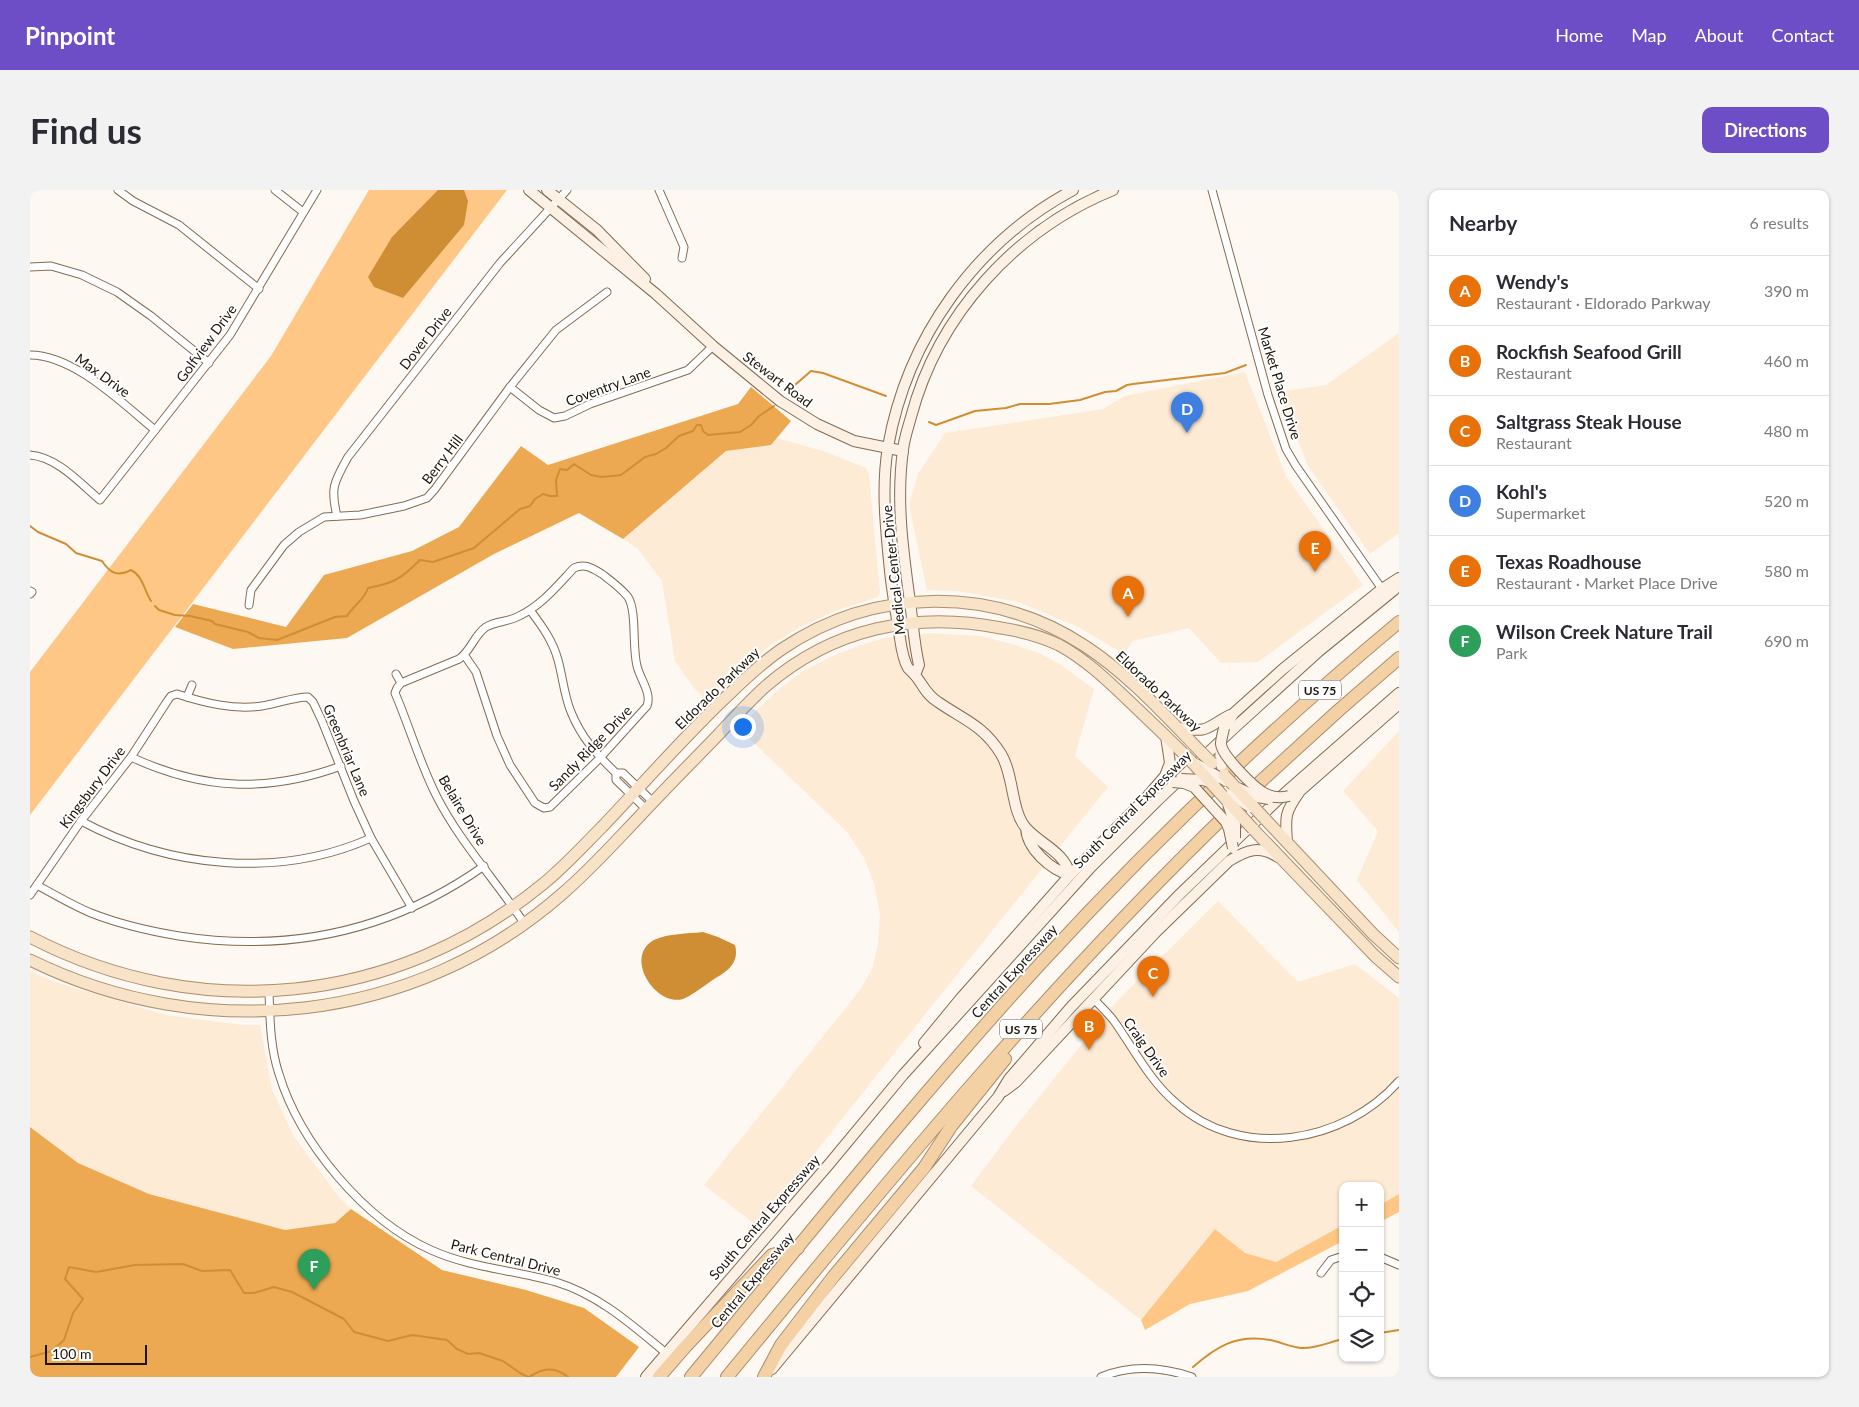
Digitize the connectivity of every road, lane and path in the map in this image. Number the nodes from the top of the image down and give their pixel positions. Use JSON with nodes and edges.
{"nodes":[{"id":1,"x":118,"y":190,"type":"edge"},
{"id":2,"x":275,"y":190,"type":"edge"},
{"id":3,"x":317,"y":190,"type":"edge"},
{"id":4,"x":529,"y":190,"type":"edge"},
{"id":5,"x":547,"y":190,"type":"edge"},
{"id":6,"x":567,"y":190,"type":"edge"},
{"id":7,"x":659,"y":190,"type":"edge"},
{"id":8,"x":1073,"y":190,"type":"edge"},
{"id":9,"x":1113,"y":190,"type":"edge"},
{"id":10,"x":1212,"y":190,"type":"edge"},
{"id":11,"x":559,"y":199,"type":"junction"},
{"id":12,"x":552,"y":208,"type":"junction"},
{"id":13,"x":303,"y":212,"type":"junction"},
{"id":14,"x":682,"y":258,"type":"dead end"},
{"id":15,"x":30,"y":267,"type":"edge"},
{"id":16,"x":971,"y":271,"type":"junction"},
{"id":17,"x":984,"y":281,"type":"junction"},
{"id":18,"x":259,"y":289,"type":"junction"},
{"id":19,"x":607,"y":292,"type":"dead end"},
{"id":20,"x":656,"y":294,"type":"junction"},
{"id":21,"x":713,"y":346,"type":"junction"},
{"id":22,"x":30,"y":355,"type":"edge"},
{"id":23,"x":209,"y":363,"type":"junction"},
{"id":24,"x":510,"y":387,"type":"junction"},
{"id":25,"x":155,"y":430,"type":"junction"},
{"id":26,"x":888,"y":448,"type":"junction"},
{"id":27,"x":902,"y":451,"type":"junction"},
{"id":28,"x":30,"y":455,"type":"edge"},
{"id":29,"x":337,"y":516,"type":"junction"},
{"id":30,"x":886,"y":528,"type":"junction"},
{"id":31,"x":901,"y":528,"type":"junction"},
{"id":32,"x":1399,"y":578,"type":"edge"},
{"id":33,"x":1399,"y":582,"type":"edge"},
{"id":34,"x":1382,"y":589,"type":"junction"},
{"id":35,"x":910,"y":603,"type":"junction"},
{"id":36,"x":249,"y":605,"type":"dead end"},
{"id":37,"x":894,"y":605,"type":"junction"},
{"id":38,"x":530,"y":610,"type":"junction"},
{"id":39,"x":912,"y":622,"type":"junction"},
{"id":40,"x":1399,"y":622,"type":"edge"},
{"id":41,"x":898,"y":624,"type":"junction"},
{"id":42,"x":988,"y":625,"type":"junction"},
{"id":43,"x":1082,"y":644,"type":"junction"},
{"id":44,"x":783,"y":648,"type":"junction"},
{"id":45,"x":464,"y":656,"type":"junction"},
{"id":46,"x":1075,"y":656,"type":"junction"},
{"id":47,"x":1399,"y":658,"type":"edge"},
{"id":48,"x":396,"y":674,"type":"dead end"},
{"id":49,"x":915,"y":675,"type":"junction"},
{"id":50,"x":1129,"y":680,"type":"junction"},
{"id":51,"x":401,"y":683,"type":"junction"},
{"id":52,"x":192,"y":685,"type":"dead end"},
{"id":53,"x":1399,"y":692,"type":"edge"},
{"id":54,"x":174,"y":694,"type":"joint"},
{"id":55,"x":187,"y":697,"type":"junction"},
{"id":56,"x":724,"y":699,"type":"junction"},
{"id":57,"x":747,"y":704,"type":"junction"},
{"id":58,"x":1399,"y":704,"type":"edge"},
{"id":59,"x":738,"y":713,"type":"junction"},
{"id":60,"x":1234,"y":713,"type":"junction"},
{"id":61,"x":1179,"y":728,"type":"junction"},
{"id":62,"x":1166,"y":736,"type":"junction"},
{"id":63,"x":1221,"y":744,"type":"junction"},
{"id":64,"x":131,"y":757,"type":"junction"},
{"id":65,"x":600,"y":758,"type":"junction"},
{"id":66,"x":341,"y":766,"type":"junction"},
{"id":67,"x":1170,"y":782,"type":"junction"},
{"id":68,"x":1224,"y":785,"type":"junction"},
{"id":69,"x":1300,"y":791,"type":"junction"},
{"id":70,"x":636,"y":792,"type":"junction"},
{"id":71,"x":1284,"y":797,"type":"junction"},
{"id":72,"x":1146,"y":798,"type":"junction"},
{"id":73,"x":650,"y":805,"type":"junction"},
{"id":74,"x":81,"y":821,"type":"junction"},
{"id":75,"x":371,"y":838,"type":"junction"},
{"id":76,"x":1287,"y":842,"type":"junction"},
{"id":77,"x":1233,"y":848,"type":"junction"},
{"id":78,"x":1283,"y":860,"type":"junction"},
{"id":79,"x":1229,"y":861,"type":"junction"},
{"id":80,"x":484,"y":866,"type":"junction"},
{"id":81,"x":1070,"y":874,"type":"junction"},
{"id":82,"x":37,"y":885,"type":"junction"},
{"id":83,"x":30,"y":895,"type":"edge"},
{"id":84,"x":513,"y":907,"type":"junction"},
{"id":85,"x":412,"y":908,"type":"junction"},
{"id":86,"x":524,"y":924,"type":"junction"},
{"id":87,"x":30,"y":937,"type":"edge"},
{"id":88,"x":422,"y":958,"type":"junction"},
{"id":89,"x":1399,"y":958,"type":"edge"},
{"id":90,"x":30,"y":960,"type":"edge"},
{"id":91,"x":428,"y":977,"type":"junction"},
{"id":92,"x":1399,"y":977,"type":"edge"},
{"id":93,"x":269,"y":991,"type":"junction"},
{"id":94,"x":1094,"y":998,"type":"junction"},
{"id":95,"x":270,"y":1011,"type":"junction"},
{"id":96,"x":1036,"y":1012,"type":"junction"},
{"id":97,"x":903,"y":1075,"type":"junction"},
{"id":98,"x":1399,"y":1081,"type":"edge"},
{"id":99,"x":998,"y":1097,"type":"junction"},
{"id":100,"x":798,"y":1248,"type":"junction"},
{"id":101,"x":1339,"y":1257,"type":"edge"},
{"id":102,"x":1384,"y":1259,"type":"edge"},
{"id":103,"x":1399,"y":1265,"type":"edge"},
{"id":104,"x":1321,"y":1273,"type":"dead end"},
{"id":105,"x":666,"y":1353,"type":"junction"},
{"id":106,"x":646,"y":1377,"type":"edge"},
{"id":107,"x":659,"y":1377,"type":"edge"},
{"id":108,"x":691,"y":1377,"type":"edge"},
{"id":109,"x":727,"y":1377,"type":"edge"},
{"id":110,"x":765,"y":1377,"type":"edge"},
{"id":111,"x":1101,"y":1377,"type":"edge"},
{"id":112,"x":1192,"y":1377,"type":"edge"}],
"edges":[{"from":1,"to":18,"type":"street"},
{"from":2,"to":13,"type":"street"},
{"from":3,"to":13,"type":"street","name":"Golfview Drive"},
{"from":4,"to":12,"type":"main road","name":"Stewart Road"},
{"from":5,"to":11,"type":"main road","name":"Stewart Road"},
{"from":6,"to":11,"type":"street","name":"Dover Drive"},
{"from":7,"to":14,"type":"street"},
{"from":8,"to":16,"type":"main road","name":"Medical Center Drive"},
{"from":9,"to":17,"type":"main road","name":"Medical Center Drive"},
{"from":10,"to":34,"type":"street","name":"Market Place Drive"},
{"from":11,"to":12,"type":"street","name":"Dover Drive"},
{"from":11,"to":20,"type":"main road","name":"Stewart Road"},
{"from":12,"to":20,"type":"main road","name":"Stewart Road"},
{"from":12,"to":29,"type":"street","name":"Dover Drive"},
{"from":13,"to":18,"type":"street","name":"Golfview Drive"},
{"from":15,"to":23,"type":"street"},
{"from":16,"to":17,"type":"main road"},
{"from":16,"to":26,"type":"main road","name":"Medical Center Drive"},
{"from":17,"to":27,"type":"main road","name":"Medical Center Drive"},
{"from":18,"to":23,"type":"street","name":"Golfview Drive"},
{"from":19,"to":24,"type":"street","name":"Berry Hill"},
{"from":20,"to":21,"type":"main road","name":"Stewart Road"},
{"from":21,"to":24,"type":"street","name":"Coventry Lane"},
{"from":21,"to":26,"type":"main road","name":"Stewart Road"},
{"from":22,"to":25,"type":"street","name":"Max Drive"},
{"from":23,"to":25,"type":"street","name":"Golfview Drive"},
{"from":24,"to":29,"type":"street","name":"Berry Hill"},
{"from":25,"to":28,"type":"street","name":"Golfview Drive"},
{"from":26,"to":27,"type":"main road","name":"Stewart Road"},
{"from":26,"to":30,"type":"main road","name":"Medical Center Drive"},
{"from":27,"to":31,"type":"main road","name":"Medical Center Drive"},
{"from":29,"to":36,"type":"street","name":"Berry Hill"},
{"from":30,"to":31,"type":"main road"},
{"from":30,"to":37,"type":"main road","name":"Medical Center Drive"},
{"from":31,"to":35,"type":"main road","name":"Medical Center Drive"},
{"from":32,"to":34,"type":"main road"},
{"from":33,"to":97,"type":"main road","name":"South Central Expressway"},
{"from":34,"to":60,"type":"main road"},
{"from":35,"to":37,"type":"main road","name":"Eldorado Parkway"},
{"from":35,"to":39,"type":"main road","name":"Medical Center Drive"},
{"from":35,"to":43,"type":"main road","name":"Eldorado Parkway"},
{"from":37,"to":41,"type":"main road","name":"Medical Center Drive"},
{"from":37,"to":44,"type":"main road","name":"Eldorado Parkway"},
{"from":38,"to":45,"type":"street"},
{"from":38,"to":65,"type":"street"},
{"from":38,"to":65,"type":"street","name":"Sandy Ridge Drive"},
{"from":39,"to":41,"type":"main road","name":"Eldorado Parkway"},
{"from":39,"to":42,"type":"main road","name":"Eldorado Parkway"},
{"from":39,"to":49,"type":"main road","name":"Medical Center Drive"},
{"from":40,"to":100,"type":"highway","name":"Central Expressway","number":"US 75"},
{"from":41,"to":49,"type":"main road","name":"Medical Center Drive"},
{"from":41,"to":57,"type":"main road","name":"Eldorado Parkway"},
{"from":42,"to":43,"type":"main road"},
{"from":42,"to":46,"type":"main road","name":"Eldorado Parkway"},
{"from":43,"to":50,"type":"main road","name":"Eldorado Parkway"},
{"from":44,"to":56,"type":"main road","name":"Eldorado Parkway"},
{"from":44,"to":57,"type":"main road"},
{"from":45,"to":51,"type":"street"},
{"from":45,"to":65,"type":"street","name":"Sandy Ridge Drive"},
{"from":46,"to":50,"type":"main road"},
{"from":46,"to":62,"type":"main road","name":"Eldorado Parkway"},
{"from":47,"to":96,"type":"highway","number":"US 75"},
{"from":48,"to":51,"type":"street"},
{"from":49,"to":81,"type":"main road","name":"Medical Center Drive"},
{"from":50,"to":61,"type":"main road","name":"Eldorado Parkway"},
{"from":51,"to":80,"type":"street","name":"Belaire Drive"},
{"from":52,"to":55,"type":"street"},
{"from":53,"to":99,"type":"main road"},
{"from":54,"to":55,"type":"street","name":"Greenbriar Lane"},
{"from":54,"to":64,"type":"street","name":"Kingsbury Drive"},
{"from":55,"to":66,"type":"street","name":"Greenbriar Lane"},
{"from":56,"to":59,"type":"main road"},
{"from":56,"to":70,"type":"main road","name":"Eldorado Parkway"},
{"from":57,"to":59,"type":"main road","name":"Eldorado Parkway"},
{"from":58,"to":69,"type":"main road"},
{"from":59,"to":73,"type":"main road","name":"Eldorado Parkway"},
{"from":60,"to":61,"type":"main road"},
{"from":60,"to":63,"type":"main road","bridge":true},
{"from":61,"to":68,"type":"main road","name":"Eldorado Parkway","bridge":true},
{"from":62,"to":68,"type":"main road","name":"Eldorado Parkway","bridge":true},
{"from":62,"to":72,"type":"main road"},
{"from":63,"to":68,"type":"main road"},
{"from":63,"to":71,"type":"main road","bridge":true},
{"from":64,"to":66,"type":"street"},
{"from":64,"to":74,"type":"street","name":"Kingsbury Drive"},
{"from":65,"to":70,"type":"street"},
{"from":66,"to":75,"type":"street","name":"Greenbriar Lane"},
{"from":67,"to":68,"type":"main road","bridge":true},
{"from":67,"to":72,"type":"main road"},
{"from":67,"to":77,"type":"main road","bridge":true},
{"from":68,"to":71,"type":"main road","bridge":true},
{"from":68,"to":76,"type":"main road","name":"Eldorado Parkway","bridge":true},
{"from":68,"to":77,"type":"main road","bridge":true},
{"from":68,"to":78,"type":"main road","name":"Eldorado Parkway","bridge":true},
{"from":69,"to":71,"type":"main road"},
{"from":69,"to":76,"type":"main road"},
{"from":70,"to":73,"type":"street"},
{"from":70,"to":84,"type":"main road","name":"Eldorado Parkway"},
{"from":72,"to":81,"type":"main road","name":"South Central Expressway"},
{"from":73,"to":86,"type":"main road","name":"Eldorado Parkway"},
{"from":74,"to":75,"type":"street"},
{"from":74,"to":82,"type":"street","name":"Kingsbury Drive"},
{"from":75,"to":85,"type":"street","name":"Greenbriar Lane"},
{"from":76,"to":89,"type":"main road","name":"Eldorado Parkway"},
{"from":77,"to":79,"type":"main road"},
{"from":78,"to":79,"type":"main road"},
{"from":78,"to":92,"type":"main road","name":"Eldorado Parkway"},
{"from":79,"to":94,"type":"main road"},
{"from":80,"to":84,"type":"street","name":"Belaire Drive"},
{"from":80,"to":85,"type":"street"},
{"from":81,"to":97,"type":"main road","name":"South Central Expressway"},
{"from":82,"to":83,"type":"street","name":"Kingsbury Drive"},
{"from":82,"to":85,"type":"street"},
{"from":84,"to":86,"type":"street","name":"Belaire Drive"},
{"from":84,"to":88,"type":"main road","name":"Eldorado Parkway"},
{"from":86,"to":91,"type":"main road","name":"Eldorado Parkway"},
{"from":87,"to":93,"type":"main road","name":"Eldorado Parkway"},
{"from":88,"to":91,"type":"main road"},
{"from":88,"to":93,"type":"main road","name":"Eldorado Parkway"},
{"from":90,"to":95,"type":"main road","name":"Eldorado Parkway"},
{"from":91,"to":95,"type":"main road","name":"Eldorado Parkway"},
{"from":93,"to":95,"type":"street","name":"Park Central Drive"},
{"from":94,"to":98,"type":"street","name":"Craig Drive"},
{"from":94,"to":99,"type":"main road"},
{"from":95,"to":105,"type":"street","name":"Park Central Drive"},
{"from":96,"to":109,"type":"highway","number":"US 75"},
{"from":96,"to":110,"type":"highway"},
{"from":97,"to":105,"type":"main road","name":"South Central Expressway"},
{"from":99,"to":110,"type":"main road"},
{"from":100,"to":107,"type":"highway"},
{"from":100,"to":108,"type":"highway","name":"Central Expressway","number":"US 75"},
{"from":101,"to":104,"type":"street"},
{"from":102,"to":103,"type":"street"},
{"from":105,"to":106,"type":"main road","name":"South Central Expressway"},
{"from":111,"to":112,"type":"street"}]}
